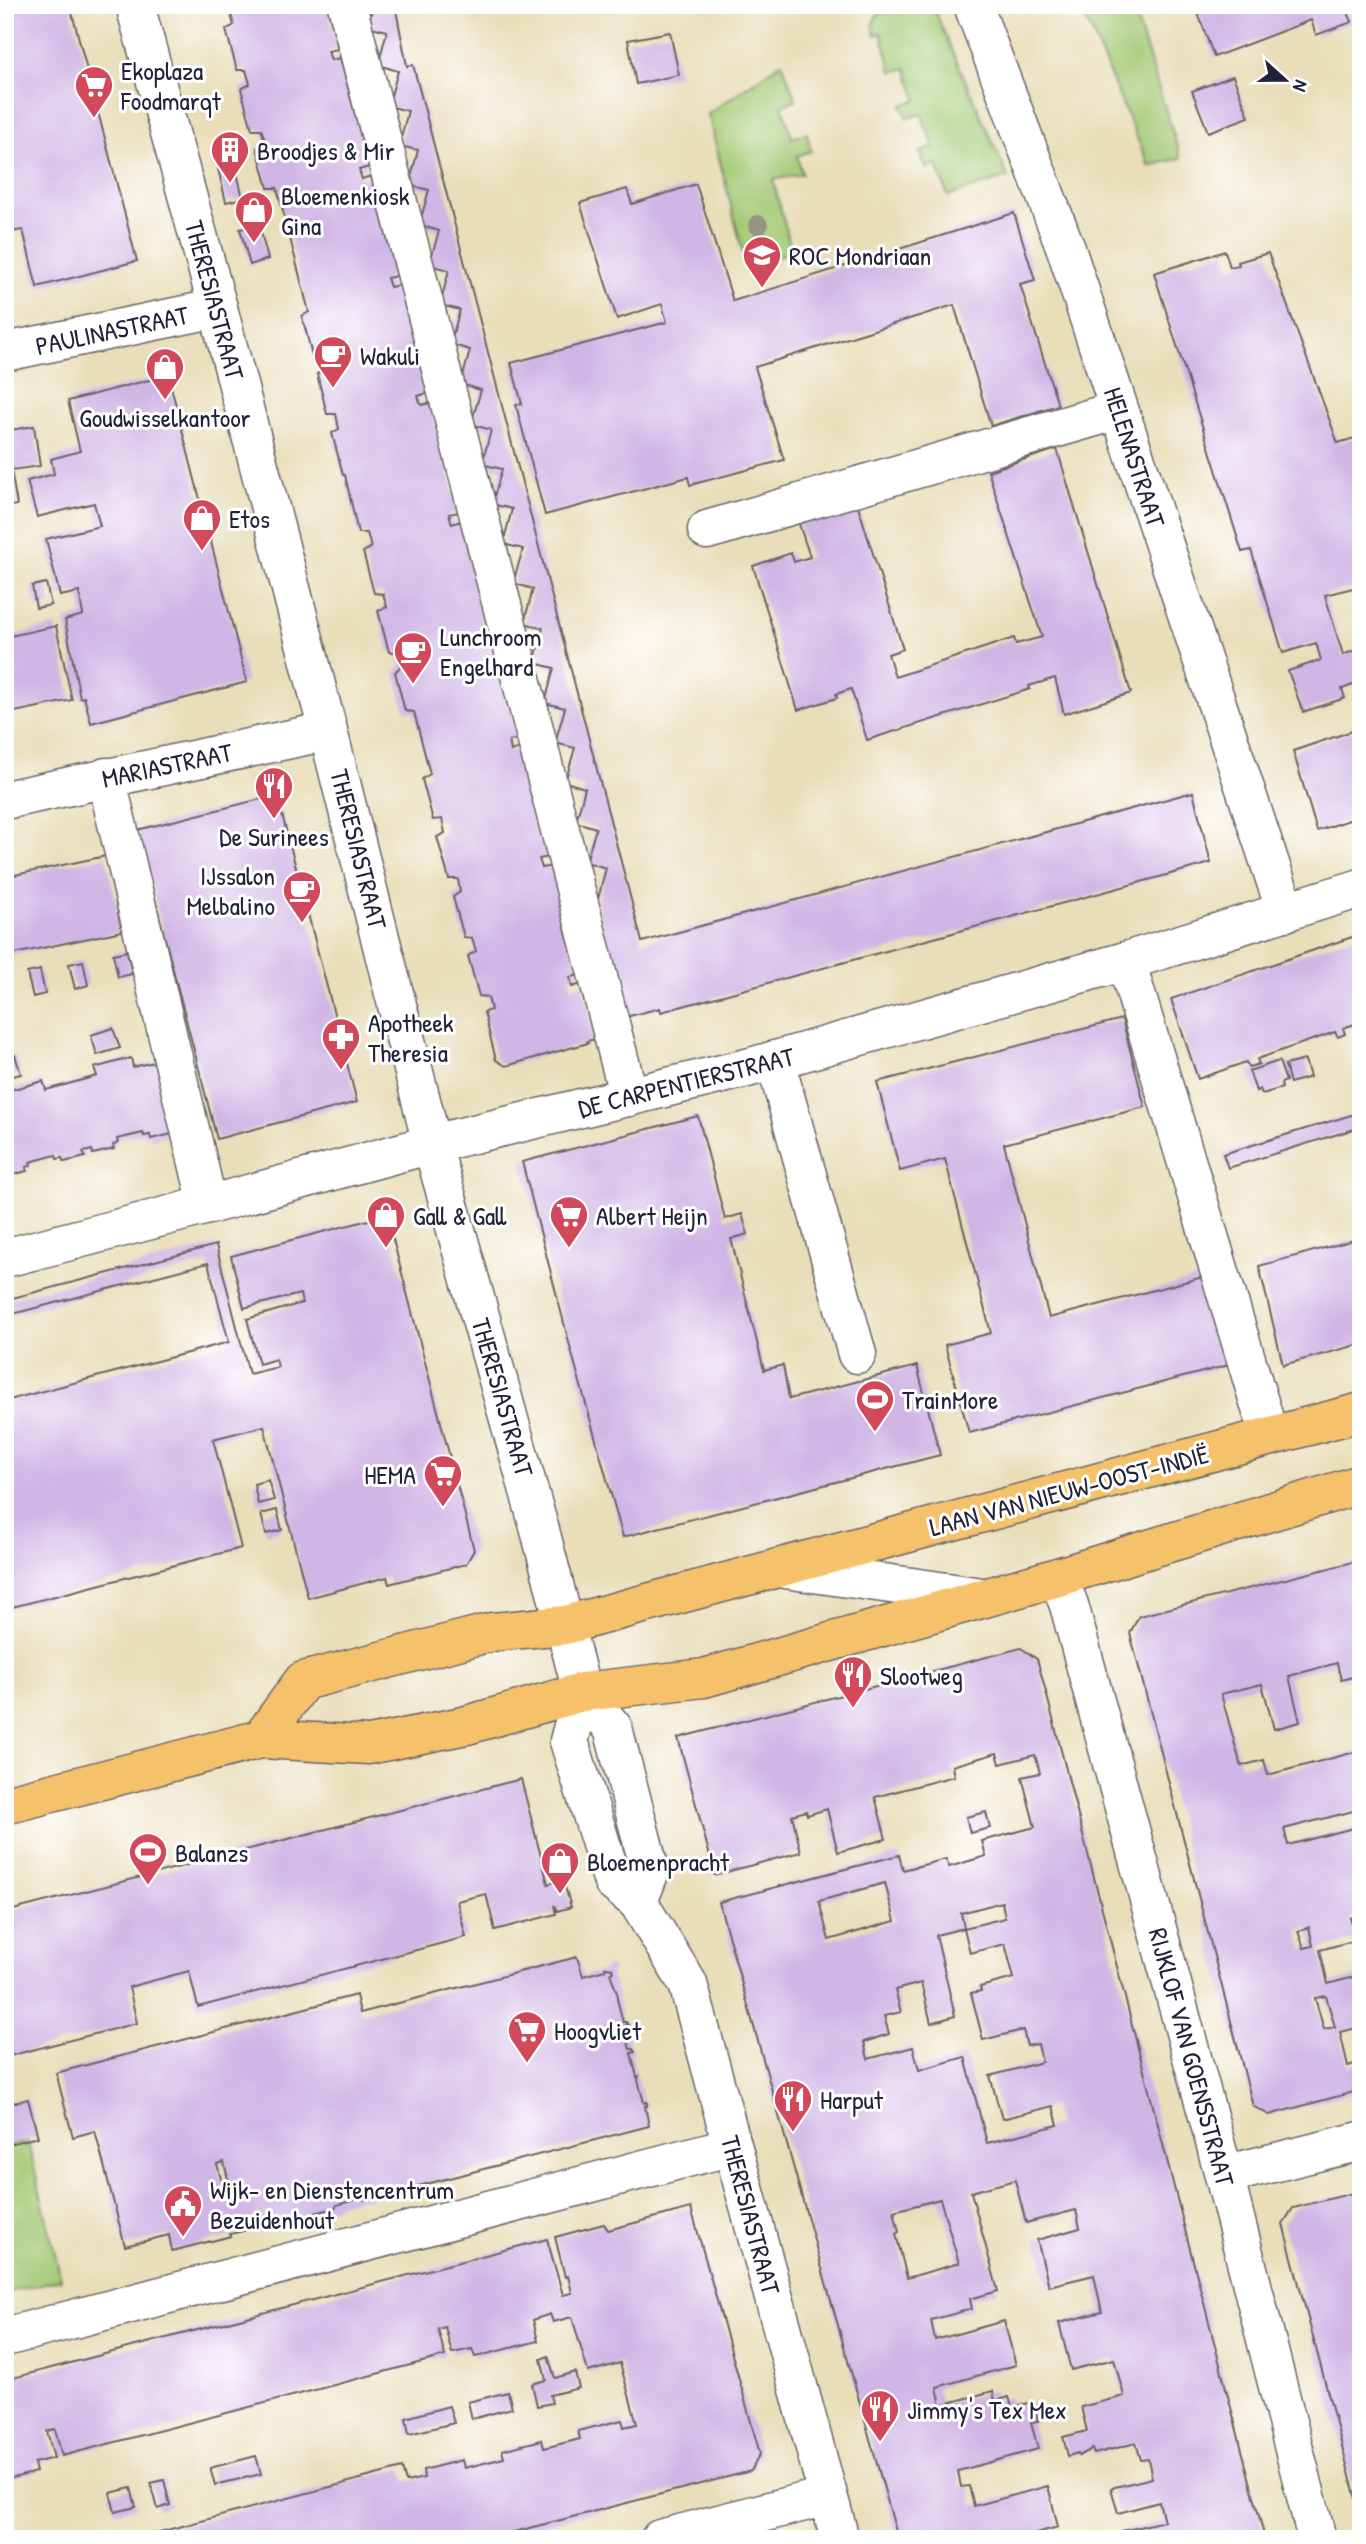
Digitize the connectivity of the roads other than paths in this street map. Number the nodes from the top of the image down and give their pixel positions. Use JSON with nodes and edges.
{"nodes":[{"id":1,"x":135,"y":5,"type":"edge"},
{"id":2,"x":347,"y":5,"type":"edge"},
{"id":3,"x":973,"y":5,"type":"edge"},
{"id":4,"x":218,"y":308,"type":"junction"},
{"id":5,"x":5,"y":352,"type":"edge"},
{"id":6,"x":1119,"y":410,"type":"junction"},
{"id":7,"x":707,"y":530,"type":"dead end"},
{"id":8,"x":328,"y":731,"type":"junction"},
{"id":9,"x":106,"y":777,"type":"junction"},
{"id":10,"x":5,"y":800,"type":"edge"},
{"id":11,"x":1361,"y":888,"type":"edge"},
{"id":12,"x":1286,"y":912,"type":"junction"},
{"id":13,"x":1126,"y":961,"type":"junction"},
{"id":14,"x":761,"y":1064,"type":"junction"},
{"id":15,"x":629,"y":1097,"type":"junction"},
{"id":16,"x":432,"y":1144,"type":"junction"},
{"id":17,"x":208,"y":1205,"type":"junction"},
{"id":18,"x":5,"y":1258,"type":"edge"},
{"id":19,"x":857,"y":1354,"type":"dead end"},
{"id":20,"x":1361,"y":1412,"type":"edge"},
{"id":21,"x":1269,"y":1435,"type":"junction"},
{"id":22,"x":1361,"y":1484,"type":"edge"},
{"id":23,"x":778,"y":1568,"type":"junction"},
{"id":24,"x":1059,"y":1577,"type":"junction"},
{"id":25,"x":982,"y":1597,"type":"junction"},
{"id":26,"x":573,"y":1658,"type":"junction"},
{"id":27,"x":261,"y":1739,"type":"junction"},
{"id":28,"x":5,"y":1805,"type":"edge"},
{"id":29,"x":1361,"y":2140,"type":"edge"},
{"id":30,"x":732,"y":2146,"type":"junction"},
{"id":31,"x":1224,"y":2175,"type":"junction"},
{"id":32,"x":5,"y":2337,"type":"edge"},
{"id":33,"x":828,"y":2496,"type":"junction"},
{"id":34,"x":660,"y":2539,"type":"edge"},
{"id":35,"x":840,"y":2539,"type":"edge"},
{"id":36,"x":1317,"y":2539,"type":"edge"}],
"edges":[{"from":1,"to":4,"type":"street","name":"THERESIASTRAAT"},
{"from":2,"to":15,"type":"street"},
{"from":3,"to":6,"type":"street","name":"HELENASTRAAT"},
{"from":4,"to":5,"type":"street","name":"PAULINASTRAAT"},
{"from":4,"to":8,"type":"street","name":"THERESIASTRAAT"},
{"from":6,"to":7,"type":"street"},
{"from":6,"to":12,"type":"street","name":"HELENASTRAAT"},
{"from":8,"to":9,"type":"street","name":"MARIASTRAAT"},
{"from":8,"to":16,"type":"street","name":"THERESIASTRAAT"},
{"from":9,"to":10,"type":"street","name":"MARIASTRAAT"},
{"from":9,"to":17,"type":"street"},
{"from":11,"to":12,"type":"street","name":"DE CARPENTIERSTRAAT"},
{"from":12,"to":13,"type":"street","name":"DE CARPENTIERSTRAAT"},
{"from":13,"to":14,"type":"street","name":"DE CARPENTIERSTRAAT"},
{"from":13,"to":21,"type":"street"},
{"from":14,"to":15,"type":"street","name":"DE CARPENTIERSTRAAT"},
{"from":14,"to":19,"type":"street"},
{"from":15,"to":16,"type":"street","name":"DE CARPENTIERSTRAAT"},
{"from":16,"to":17,"type":"street","name":"DE CARPENTIERSTRAAT"},
{"from":16,"to":26,"type":"street","name":"THERESIASTRAAT"},
{"from":17,"to":18,"type":"street","name":"DE CARPENTIERSTRAAT"},
{"from":20,"to":21,"type":"main road","name":"LAAN VAN NIEUW-OOST-INDIË"},
{"from":21,"to":23,"type":"main road","name":"LAAN VAN NIEUW-OOST-INDIË"},
{"from":22,"to":24,"type":"main road","name":"LAAN VAN NIEUW-OOST-INDIË"},
{"from":23,"to":25,"type":"street","name":"LAAN VAN NIEUW-OOST-INDIË"},
{"from":23,"to":26,"type":"main road","name":"LAAN VAN NIEUW-OOST-INDIË"},
{"from":24,"to":25,"type":"main road","name":"LAAN VAN NIEUW-OOST-INDIË"},
{"from":24,"to":31,"type":"street","name":"RIJKLOF VAN GOENSSTRAAT"},
{"from":25,"to":26,"type":"main road","name":"LAAN VAN NIEUW-OOST-INDIË"},
{"from":26,"to":27,"type":"main road","name":"LAAN VAN NIEUW-OOST-INDIË"},
{"from":26,"to":27,"type":"main road","name":"LAAN VAN NIEUW-OOST-INDIË"},
{"from":26,"to":30,"type":"street","name":"THERESIASTRAAT"},
{"from":27,"to":28,"type":"main road","name":"LAAN VAN NIEUW-OOST-INDIË"},
{"from":29,"to":31,"type":"street"},
{"from":30,"to":32,"type":"street"},
{"from":30,"to":33,"type":"street","name":"THERESIASTRAAT"},
{"from":31,"to":36,"type":"street","name":"RIJKLOF VAN GOENSSTRAAT"},
{"from":33,"to":34,"type":"street"},
{"from":33,"to":35,"type":"street","name":"THERESIASTRAAT"}]}
